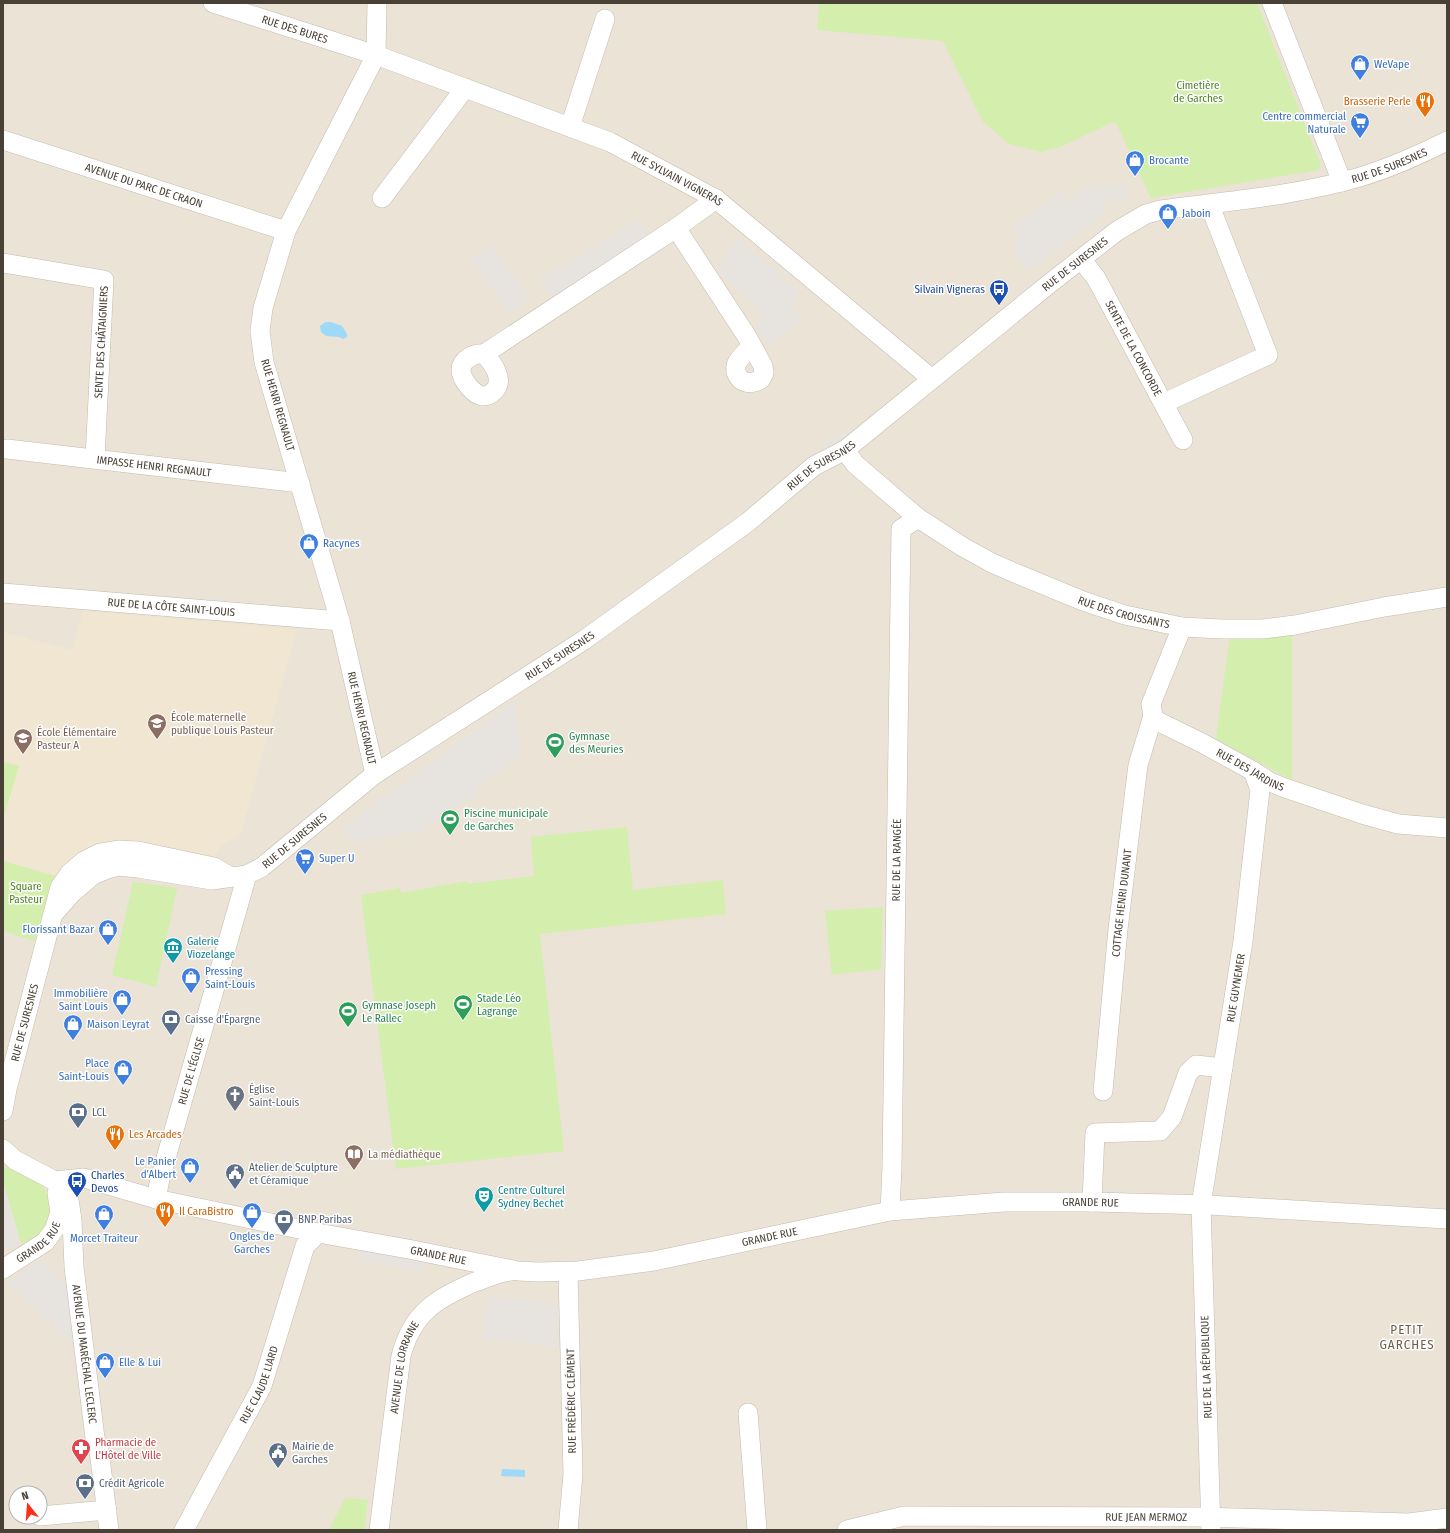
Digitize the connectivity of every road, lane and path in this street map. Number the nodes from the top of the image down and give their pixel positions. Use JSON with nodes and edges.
{"nodes":[{"id":1,"x":213,"y":3,"type":"edge"},
{"id":2,"x":377,"y":3,"type":"edge"},
{"id":3,"x":1272,"y":3,"type":"edge"},
{"id":4,"x":605,"y":19,"type":"dead end"},
{"id":5,"x":376,"y":55,"type":"junction"},
{"id":6,"x":464,"y":88,"type":"junction"},
{"id":7,"x":570,"y":128,"type":"junction"},
{"id":8,"x":3,"y":140,"type":"edge"},
{"id":9,"x":1447,"y":141,"type":"edge"},
{"id":10,"x":1342,"y":182,"type":"junction"},
{"id":11,"x":382,"y":198,"type":"dead end"},
{"id":12,"x":716,"y":199,"type":"junction"},
{"id":13,"x":1212,"y":212,"type":"dead end"},
{"id":14,"x":676,"y":228,"type":"junction"},
{"id":15,"x":286,"y":231,"type":"junction"},
{"id":16,"x":1081,"y":259,"type":"junction"},
{"id":17,"x":3,"y":263,"type":"edge"},
{"id":18,"x":752,"y":347,"type":"dead end"},
{"id":19,"x":484,"y":354,"type":"dead end"},
{"id":20,"x":932,"y":379,"type":"junction"},
{"id":21,"x":1164,"y":403,"type":"junction"},
{"id":22,"x":1183,"y":440,"type":"dead end"},
{"id":23,"x":7,"y":449,"type":"dead end"},
{"id":24,"x":845,"y":450,"type":"junction"},
{"id":25,"x":95,"y":458,"type":"junction"},
{"id":26,"x":300,"y":483,"type":"junction"},
{"id":27,"x":918,"y":518,"type":"junction"},
{"id":28,"x":3,"y":594,"type":"edge"},
{"id":29,"x":1447,"y":597,"type":"edge"},
{"id":30,"x":340,"y":621,"type":"junction"},
{"id":31,"x":1182,"y":627,"type":"junction"},
{"id":32,"x":1153,"y":716,"type":"junction"},
{"id":33,"x":1253,"y":771,"type":"junction"},
{"id":34,"x":375,"y":774,"type":"junction"},
{"id":35,"x":1447,"y":828,"type":"edge"},
{"id":36,"x":239,"y":876,"type":"junction"},
{"id":37,"x":1223,"y":1068,"type":"junction"},
{"id":38,"x":1103,"y":1091,"type":"dead end"},
{"id":39,"x":3,"y":1111,"type":"edge"},
{"id":40,"x":3,"y":1149,"type":"edge"},
{"id":41,"x":55,"y":1181,"type":"junction"},
{"id":42,"x":156,"y":1199,"type":"junction"},
{"id":43,"x":1092,"y":1202,"type":"junction"},
{"id":44,"x":1201,"y":1205,"type":"junction"},
{"id":45,"x":890,"y":1211,"type":"junction"},
{"id":46,"x":1447,"y":1219,"type":"edge"},
{"id":47,"x":318,"y":1233,"type":"junction"},
{"id":48,"x":45,"y":1242,"type":"junction"},
{"id":49,"x":73,"y":1252,"type":"junction"},
{"id":50,"x":3,"y":1269,"type":"edge"},
{"id":51,"x":518,"y":1271,"type":"junction"},
{"id":52,"x":568,"y":1272,"type":"junction"},
{"id":53,"x":748,"y":1413,"type":"dead end"},
{"id":54,"x":107,"y":1510,"type":"junction"},
{"id":55,"x":48,"y":1516,"type":"edge"},
{"id":56,"x":1447,"y":1518,"type":"edge"},
{"id":57,"x":1211,"y":1524,"type":"edge"},
{"id":58,"x":109,"y":1530,"type":"edge"},
{"id":59,"x":184,"y":1530,"type":"edge"},
{"id":60,"x":379,"y":1530,"type":"edge"},
{"id":61,"x":568,"y":1530,"type":"edge"},
{"id":62,"x":757,"y":1530,"type":"edge"},
{"id":63,"x":847,"y":1530,"type":"edge"}],
"edges":[{"from":1,"to":5,"type":"street","name":"RUE DES BURES"},
{"from":2,"to":5,"type":"street","name":"RUE HENRI REGNAULT"},
{"from":3,"to":10,"type":"street"},
{"from":4,"to":7,"type":"street"},
{"from":5,"to":6,"type":"street","name":"RUE SYLVAIN VIGNERAS"},
{"from":5,"to":15,"type":"street","name":"RUE HENRI REGNAULT"},
{"from":6,"to":7,"type":"street","name":"RUE SYLVAIN VIGNERAS"},
{"from":6,"to":11,"type":"street"},
{"from":7,"to":12,"type":"street","name":"RUE SYLVAIN VIGNERAS"},
{"from":8,"to":15,"type":"street","name":"AVENUE DU PARC DE CRAON"},
{"from":9,"to":10,"type":"street","name":"RUE DE SURESNES"},
{"from":10,"to":16,"type":"street","name":"RUE DE SURESNES"},
{"from":12,"to":14,"type":"street"},
{"from":12,"to":20,"type":"street","name":"RUE SYLVAIN VIGNERAS"},
{"from":13,"to":21,"type":"street"},
{"from":14,"to":18,"type":"street"},
{"from":14,"to":19,"type":"street"},
{"from":15,"to":26,"type":"street","name":"RUE HENRI REGNAULT"},
{"from":16,"to":20,"type":"street","name":"RUE DE SURESNES"},
{"from":16,"to":21,"type":"street","name":"SENTE DE LA CONCORDE"},
{"from":17,"to":25,"type":"street","name":"SENTE DES CHÂTAIGNIERS"},
{"from":20,"to":24,"type":"street","name":"RUE DE SURESNES"},
{"from":21,"to":22,"type":"street","name":"SENTE DE LA CONCORDE"},
{"from":23,"to":25,"type":"street","name":"IMPASSE HENRI REGNAULT"},
{"from":24,"to":27,"type":"street","name":"RUE DES CROISSANTS"},
{"from":24,"to":34,"type":"street","name":"RUE DE SURESNES"},
{"from":25,"to":26,"type":"street","name":"IMPASSE HENRI REGNAULT"},
{"from":26,"to":30,"type":"street","name":"RUE HENRI REGNAULT"},
{"from":27,"to":31,"type":"street","name":"RUE DES CROISSANTS"},
{"from":27,"to":45,"type":"street","name":"RUE DE LA RANGÉE"},
{"from":28,"to":30,"type":"street","name":"RUE DE LA CÔTE SAINT-LOUIS"},
{"from":29,"to":31,"type":"street","name":"RUE DES CROISSANTS"},
{"from":30,"to":34,"type":"street","name":"RUE HENRI REGNAULT"},
{"from":31,"to":32,"type":"street"},
{"from":32,"to":33,"type":"street","name":"RUE DES JARDINS"},
{"from":32,"to":38,"type":"street","name":"COTTAGE HENRI DUNANT"},
{"from":33,"to":35,"type":"street","name":"RUE DES JARDINS"},
{"from":33,"to":37,"type":"street","name":"RUE GUYNEMER"},
{"from":34,"to":36,"type":"street","name":"RUE DE SURESNES"},
{"from":36,"to":39,"type":"street","name":"RUE DE SURESNES"},
{"from":36,"to":42,"type":"street","name":"RUE DE L'ÉGLISE"},
{"from":37,"to":43,"type":"street"},
{"from":37,"to":44,"type":"street","name":"RUE GUYNEMER"},
{"from":40,"to":41,"type":"street"},
{"from":41,"to":42,"type":"street","name":"GRANDE RUE"},
{"from":41,"to":48,"type":"street","name":"GRANDE RUE"},
{"from":41,"to":49,"type":"street","name":"AVENUE DU MARÉCHAL LECLERC"},
{"from":42,"to":47,"type":"street","name":"GRANDE RUE"},
{"from":43,"to":44,"type":"street","name":"GRANDE RUE"},
{"from":43,"to":45,"type":"street","name":"GRANDE RUE"},
{"from":44,"to":46,"type":"street","name":"GRANDE RUE"},
{"from":44,"to":57,"type":"street","name":"RUE DE LA RÉPUBLIQUE"},
{"from":45,"to":52,"type":"street","name":"GRANDE RUE"},
{"from":47,"to":51,"type":"street","name":"GRANDE RUE"},
{"from":47,"to":59,"type":"street","name":"RUE CLAUDE LIARD"},
{"from":48,"to":49,"type":"street"},
{"from":48,"to":50,"type":"street","name":"GRANDE RUE"},
{"from":49,"to":54,"type":"street","name":"AVENUE DU MARÉCHAL LECLERC"},
{"from":51,"to":52,"type":"street","name":"GRANDE RUE"},
{"from":51,"to":60,"type":"street","name":"AVENUE DE LORRAINE"},
{"from":52,"to":61,"type":"street","name":"RUE FRÉDÉRIC CLÉMENT"},
{"from":53,"to":62,"type":"street"},
{"from":54,"to":55,"type":"street"},
{"from":54,"to":58,"type":"street","name":"AVENUE DU MARÉCHAL LECLERC"},
{"from":56,"to":57,"type":"street","name":"RUE JEAN MERMOZ"},
{"from":57,"to":63,"type":"street","name":"RUE JEAN MERMOZ"}]}
